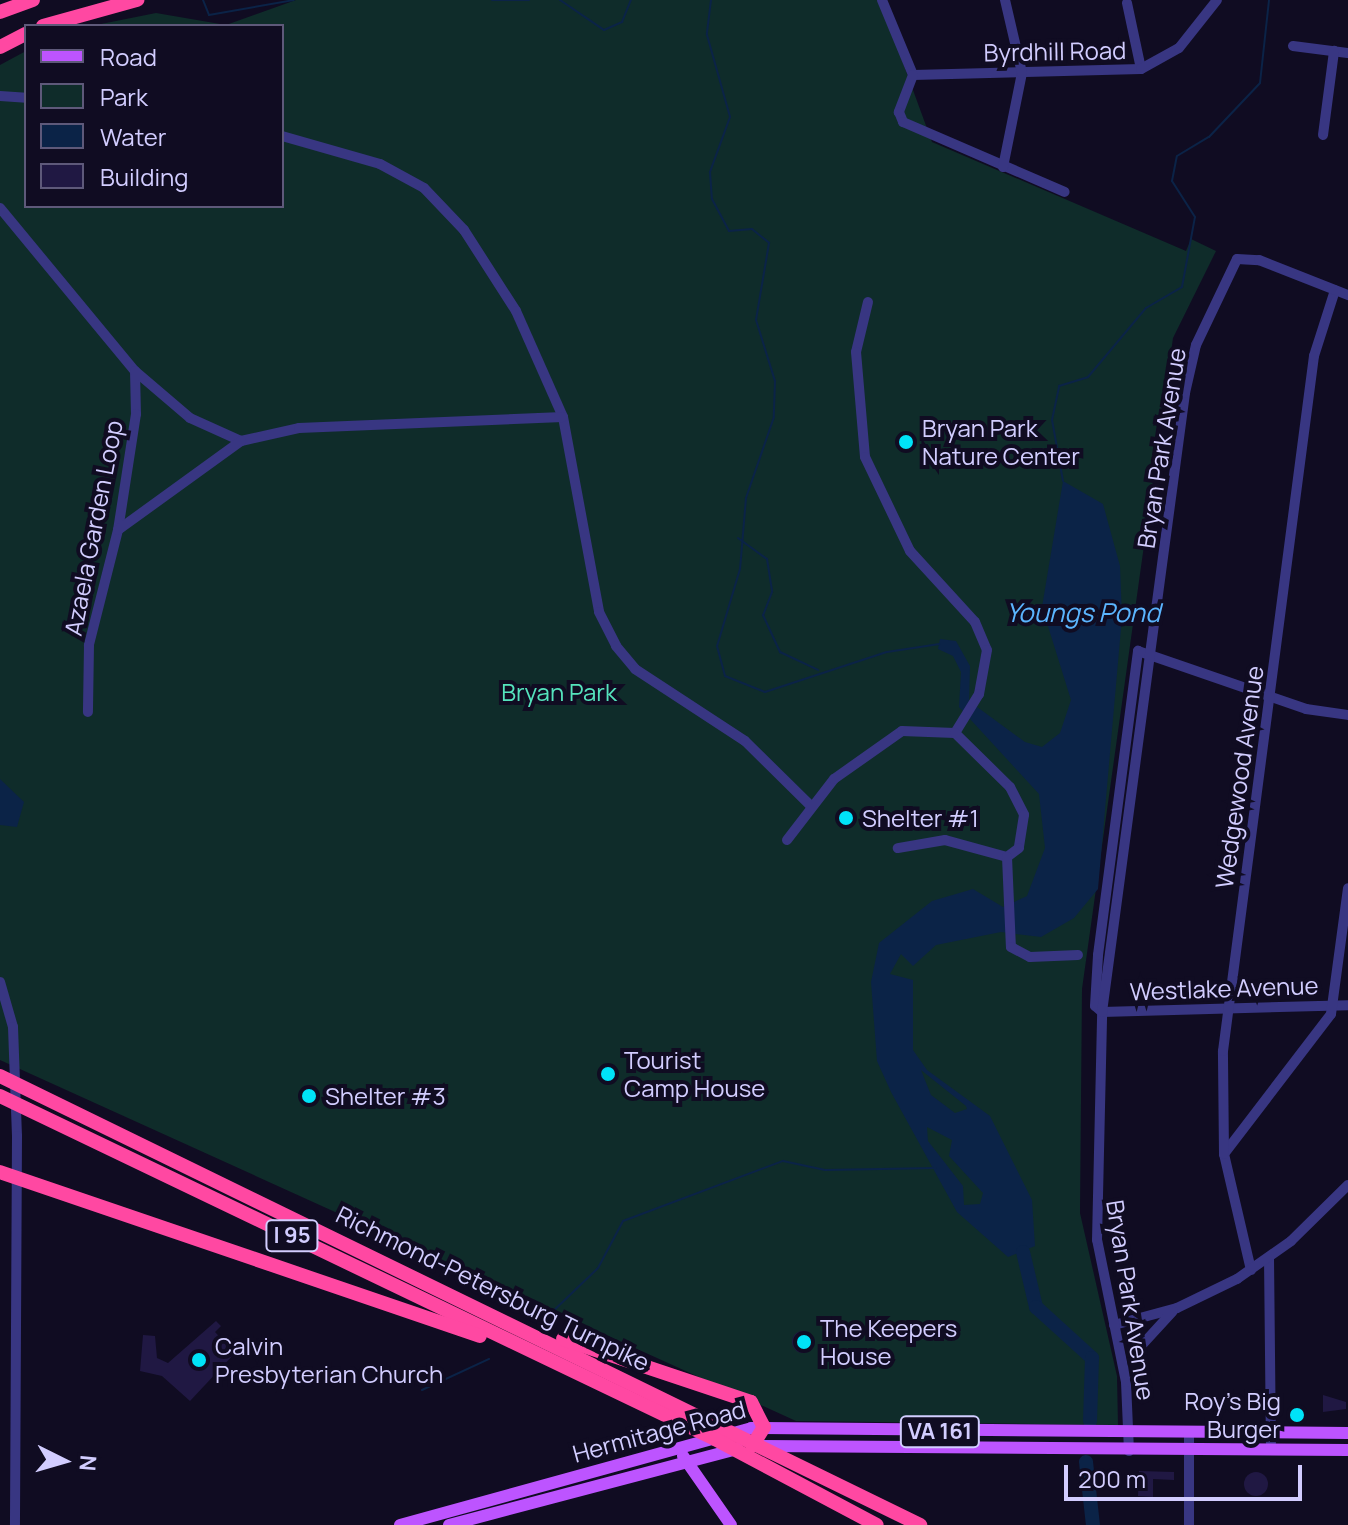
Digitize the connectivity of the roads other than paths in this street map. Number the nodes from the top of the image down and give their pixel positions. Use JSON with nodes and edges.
{"nodes":[{"id":1,"x":33,"y":0,"type":"edge"},
{"id":2,"x":137,"y":0,"type":"edge"},
{"id":3,"x":882,"y":0,"type":"edge"},
{"id":4,"x":1005,"y":0,"type":"edge"},
{"id":5,"x":1217,"y":0,"type":"edge"},
{"id":6,"x":1127,"y":3,"type":"dead end"},
{"id":7,"x":0,"y":12,"type":"edge"},
{"id":8,"x":50,"y":24,"type":"edge"},
{"id":9,"x":24,"y":33,"type":"edge"},
{"id":10,"x":24,"y":33,"type":"edge"},
{"id":11,"x":0,"y":39,"type":"edge"},
{"id":12,"x":1293,"y":46,"type":"dead end"},
{"id":13,"x":0,"y":47,"type":"edge"},
{"id":14,"x":1334,"y":51,"type":"junction"},
{"id":15,"x":1348,"y":53,"type":"edge"},
{"id":16,"x":1141,"y":69,"type":"junction"},
{"id":17,"x":1022,"y":73,"type":"junction"},
{"id":18,"x":913,"y":75,"type":"junction"},
{"id":19,"x":0,"y":96,"type":"edge"},
{"id":20,"x":24,"y":98,"type":"edge"},
{"id":21,"x":1323,"y":135,"type":"dead end"},
{"id":22,"x":284,"y":137,"type":"edge"},
{"id":23,"x":1003,"y":167,"type":"junction"},
{"id":24,"x":1065,"y":192,"type":"dead end"},
{"id":25,"x":0,"y":208,"type":"edge"},
{"id":26,"x":1335,"y":290,"type":"junction"},
{"id":27,"x":1348,"y":295,"type":"edge"},
{"id":28,"x":868,"y":302,"type":"dead end"},
{"id":29,"x":135,"y":371,"type":"junction"},
{"id":30,"x":563,"y":417,"type":"junction"},
{"id":31,"x":241,"y":441,"type":"junction"},
{"id":32,"x":118,"y":530,"type":"junction"},
{"id":33,"x":1150,"y":650,"type":"junction"},
{"id":34,"x":1270,"y":696,"type":"junction"},
{"id":35,"x":88,"y":712,"type":"dead end"},
{"id":36,"x":1348,"y":715,"type":"edge"},
{"id":37,"x":955,"y":733,"type":"junction"},
{"id":38,"x":810,"y":805,"type":"junction"},
{"id":39,"x":787,"y":840,"type":"dead end"},
{"id":40,"x":898,"y":848,"type":"dead end"},
{"id":41,"x":1007,"y":857,"type":"junction"},
{"id":42,"x":1348,"y":888,"type":"edge"},
{"id":43,"x":1078,"y":955,"type":"dead end"},
{"id":44,"x":0,"y":982,"type":"edge"},
{"id":45,"x":1333,"y":1005,"type":"junction"},
{"id":46,"x":1348,"y":1005,"type":"edge"},
{"id":47,"x":1228,"y":1008,"type":"junction"},
{"id":48,"x":1102,"y":1012,"type":"junction"},
{"id":49,"x":0,"y":1076,"type":"edge"},
{"id":50,"x":0,"y":1096,"type":"edge"},
{"id":51,"x":1224,"y":1154,"type":"junction"},
{"id":52,"x":0,"y":1172,"type":"edge"},
{"id":53,"x":1348,"y":1185,"type":"edge"},
{"id":54,"x":1269,"y":1258,"type":"junction"},
{"id":55,"x":1251,"y":1270,"type":"junction"},
{"id":56,"x":1177,"y":1308,"type":"junction"},
{"id":57,"x":518,"y":1325,"type":"junction"},
{"id":58,"x":1114,"y":1325,"type":"junction"},
{"id":59,"x":559,"y":1365,"type":"junction"},
{"id":60,"x":1126,"y":1382,"type":"junction"},
{"id":61,"x":759,"y":1429,"type":"junction"},
{"id":62,"x":1348,"y":1433,"type":"edge"},
{"id":63,"x":1189,"y":1434,"type":"junction"},
{"id":64,"x":1270,"y":1434,"type":"junction"},
{"id":65,"x":1128,"y":1435,"type":"junction"},
{"id":66,"x":752,"y":1446,"type":"junction"},
{"id":67,"x":677,"y":1447,"type":"junction"},
{"id":68,"x":1189,"y":1450,"type":"junction"},
{"id":69,"x":1271,"y":1450,"type":"junction"},
{"id":70,"x":1348,"y":1450,"type":"edge"},
{"id":71,"x":1129,"y":1451,"type":"junction"},
{"id":72,"x":686,"y":1461,"type":"junction"},
{"id":73,"x":804,"y":1488,"type":"junction"},
{"id":74,"x":15,"y":1525,"type":"edge"},
{"id":75,"x":400,"y":1525,"type":"edge"},
{"id":76,"x":449,"y":1525,"type":"edge"},
{"id":77,"x":731,"y":1525,"type":"edge"},
{"id":78,"x":858,"y":1525,"type":"edge"},
{"id":79,"x":877,"y":1525,"type":"edge"},
{"id":80,"x":920,"y":1525,"type":"edge"},
{"id":81,"x":1189,"y":1525,"type":"edge"}],
"edges":[{"from":1,"to":7,"type":"highway"},
{"from":2,"to":8,"type":"highway"},
{"from":3,"to":18,"type":"street"},
{"from":4,"to":17,"type":"street"},
{"from":5,"to":16,"type":"street","name":"Byrdhill Road"},
{"from":6,"to":16,"type":"street"},
{"from":9,"to":11,"type":"highway"},
{"from":10,"to":13,"type":"highway"},
{"from":12,"to":14,"type":"street"},
{"from":14,"to":15,"type":"street"},
{"from":14,"to":21,"type":"street"},
{"from":16,"to":17,"type":"street","name":"Byrdhill Road"},
{"from":17,"to":18,"type":"street","name":"Byrdhill Road"},
{"from":17,"to":23,"type":"street"},
{"from":18,"to":23,"type":"street"},
{"from":19,"to":20,"type":"street"},
{"from":22,"to":30,"type":"street"},
{"from":23,"to":24,"type":"street"},
{"from":25,"to":29,"type":"street"},
{"from":26,"to":27,"type":"street"},
{"from":26,"to":33,"type":"street","name":"Bryan Park Avenue"},
{"from":26,"to":34,"type":"street","name":"Wedgewood Avenue"},
{"from":28,"to":37,"type":"street"},
{"from":29,"to":31,"type":"street"},
{"from":29,"to":32,"type":"street","name":"Azaela Garden Loop"},
{"from":30,"to":31,"type":"street"},
{"from":30,"to":38,"type":"street"},
{"from":31,"to":32,"type":"street"},
{"from":32,"to":35,"type":"street","name":"Azaela Garden Loop"},
{"from":33,"to":34,"type":"street"},
{"from":33,"to":48,"type":"street","name":"Bryan Park Avenue"},
{"from":34,"to":36,"type":"street"},
{"from":34,"to":47,"type":"street","name":"Wedgewood Avenue"},
{"from":37,"to":38,"type":"street"},
{"from":37,"to":41,"type":"street"},
{"from":38,"to":39,"type":"street"},
{"from":40,"to":41,"type":"street"},
{"from":41,"to":43,"type":"street"},
{"from":42,"to":45,"type":"street"},
{"from":44,"to":74,"type":"street"},
{"from":45,"to":46,"type":"street","name":"Westlake Avenue"},
{"from":45,"to":47,"type":"street","name":"Westlake Avenue"},
{"from":45,"to":51,"type":"street"},
{"from":47,"to":48,"type":"street","name":"Westlake Avenue"},
{"from":47,"to":51,"type":"street","name":"Wedgewood Avenue"},
{"from":48,"to":58,"type":"street","name":"Bryan Park Avenue"},
{"from":49,"to":57,"type":"highway","name":"Richmond-Petersburg Turnpike","number":"I 95"},
{"from":50,"to":59,"type":"highway","name":"Richmond-Petersburg Turnpike","number":"I 95"},
{"from":51,"to":55,"type":"street","name":"Wedgewood Avenue"},
{"from":52,"to":59,"type":"highway"},
{"from":53,"to":54,"type":"street"},
{"from":54,"to":55,"type":"street"},
{"from":54,"to":64,"type":"street"},
{"from":55,"to":56,"type":"street"},
{"from":56,"to":58,"type":"street"},
{"from":56,"to":60,"type":"street"},
{"from":57,"to":61,"type":"highway"},
{"from":57,"to":80,"type":"highway","name":"Richmond-Petersburg Turnpike","number":"I 95"},
{"from":58,"to":60,"type":"street","name":"Bryan Park Avenue"},
{"from":59,"to":73,"type":"highway","name":"Richmond-Petersburg Turnpike","number":"I 95"},
{"from":60,"to":65,"type":"street","name":"Bryan Park Avenue"},
{"from":61,"to":65,"type":"main road","name":"Hermitage Road","number":"VA 161"},
{"from":61,"to":66,"type":"highway"},
{"from":61,"to":67,"type":"main road","name":"Hermitage Road","number":"VA 161"},
{"from":62,"to":64,"type":"main road","number":"VA 161"},
{"from":63,"to":64,"type":"main road","number":"VA 161"},
{"from":63,"to":65,"type":"main road","number":"VA 161"},
{"from":63,"to":68,"type":"street"},
{"from":64,"to":69,"type":"street"},
{"from":65,"to":71,"type":"street","name":"Bryan Park Avenue"},
{"from":66,"to":71,"type":"main road","name":"Hermitage Road","number":"VA 161"},
{"from":66,"to":72,"type":"main road","name":"Hermitage Road","number":"VA 161"},
{"from":67,"to":72,"type":"main road"},
{"from":67,"to":75,"type":"main road","name":"Hermitage Road","number":"VA 161"},
{"from":68,"to":69,"type":"main road","number":"VA 161"},
{"from":68,"to":71,"type":"main road","number":"VA 161"},
{"from":68,"to":81,"type":"street"},
{"from":69,"to":70,"type":"main road","number":"VA 161"},
{"from":72,"to":76,"type":"main road","name":"Hermitage Road","number":"VA 161"},
{"from":72,"to":77,"type":"main road"},
{"from":73,"to":78,"type":"highway"},
{"from":73,"to":79,"type":"highway","name":"Richmond-Petersburg Turnpike","number":"I 95"}]}
